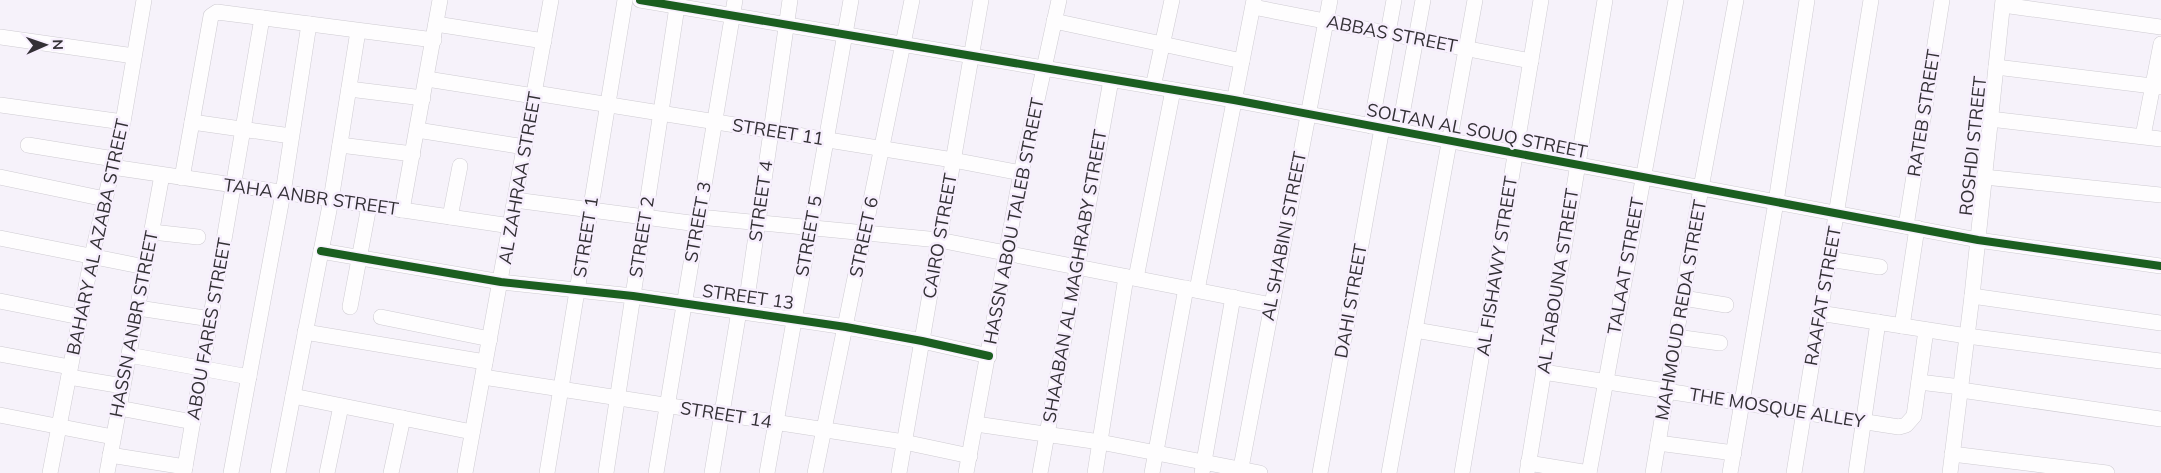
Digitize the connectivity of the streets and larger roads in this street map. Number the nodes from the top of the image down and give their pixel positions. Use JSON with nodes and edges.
{"nodes":[{"id":1,"x":144,"y":0,"type":"edge"},
{"id":2,"x":440,"y":0,"type":"edge"},
{"id":3,"x":551,"y":0,"type":"edge"},
{"id":4,"x":625,"y":0,"type":"edge"},
{"id":5,"x":640,"y":0,"type":"edge"},
{"id":6,"x":735,"y":0,"type":"edge"},
{"id":7,"x":790,"y":0,"type":"edge"},
{"id":8,"x":851,"y":0,"type":"edge"},
{"id":9,"x":912,"y":0,"type":"edge"},
{"id":10,"x":981,"y":0,"type":"edge"},
{"id":11,"x":1059,"y":0,"type":"edge"},
{"id":12,"x":1172,"y":0,"type":"edge"},
{"id":13,"x":1330,"y":0,"type":"edge"},
{"id":14,"x":1394,"y":0,"type":"edge"},
{"id":15,"x":1423,"y":0,"type":"edge"},
{"id":16,"x":1475,"y":0,"type":"edge"},
{"id":17,"x":1541,"y":0,"type":"edge"},
{"id":18,"x":1605,"y":0,"type":"edge"},
{"id":19,"x":1676,"y":0,"type":"edge"},
{"id":20,"x":1736,"y":0,"type":"edge"},
{"id":21,"x":1807,"y":0,"type":"edge"},
{"id":22,"x":1871,"y":0,"type":"edge"},
{"id":23,"x":1942,"y":0,"type":"edge"},
{"id":24,"x":677,"y":3,"type":"edge"},
{"id":25,"x":1254,"y":3,"type":"edge"},
{"id":26,"x":2003,"y":3,"type":"edge"},
{"id":27,"x":733,"y":16,"type":"junction"},
{"id":28,"x":262,"y":18,"type":"junction"},
{"id":29,"x":1054,"y":21,"type":"junction"},
{"id":30,"x":1325,"y":21,"type":"junction"},
{"id":31,"x":309,"y":24,"type":"junction"},
{"id":32,"x":436,"y":24,"type":"junction"},
{"id":33,"x":787,"y":25,"type":"junction"},
{"id":34,"x":2161,"y":27,"type":"edge"},
{"id":35,"x":358,"y":31,"type":"junction"},
{"id":36,"x":1388,"y":33,"type":"junction"},
{"id":37,"x":845,"y":34,"type":"junction"},
{"id":38,"x":0,"y":37,"type":"edge"},
{"id":39,"x":1416,"y":39,"type":"junction"},
{"id":40,"x":434,"y":40,"type":"junction"},
{"id":41,"x":544,"y":41,"type":"junction"},
{"id":42,"x":903,"y":44,"type":"junction"},
{"id":43,"x":1162,"y":44,"type":"junction"},
{"id":44,"x":2161,"y":44,"type":"edge"},
{"id":45,"x":1466,"y":48,"type":"junction"},
{"id":46,"x":134,"y":56,"type":"junction"},
{"id":47,"x":970,"y":56,"type":"junction"},
{"id":48,"x":1242,"y":61,"type":"junction"},
{"id":49,"x":1532,"y":61,"type":"junction"},
{"id":50,"x":1996,"y":67,"type":"junction"},
{"id":51,"x":1043,"y":68,"type":"junction"},
{"id":52,"x":427,"y":79,"type":"junction"},
{"id":53,"x":1111,"y":80,"type":"junction"},
{"id":54,"x":2157,"y":86,"type":"edge"},
{"id":55,"x":1153,"y":87,"type":"junction"},
{"id":56,"x":349,"y":89,"type":"junction"},
{"id":57,"x":1173,"y":90,"type":"junction"},
{"id":58,"x":534,"y":95,"type":"junction"},
{"id":59,"x":423,"y":98,"type":"junction"},
{"id":60,"x":1234,"y":100,"type":"junction"},
{"id":61,"x":0,"y":105,"type":"edge"},
{"id":62,"x":607,"y":105,"type":"junction"},
{"id":63,"x":661,"y":114,"type":"junction"},
{"id":64,"x":1308,"y":114,"type":"junction"},
{"id":65,"x":1990,"y":119,"type":"junction"},
{"id":66,"x":122,"y":122,"type":"junction"},
{"id":67,"x":192,"y":122,"type":"junction"},
{"id":68,"x":715,"y":122,"type":"junction"},
{"id":69,"x":1377,"y":127,"type":"junction"},
{"id":70,"x":243,"y":129,"type":"junction"},
{"id":71,"x":417,"y":130,"type":"junction"},
{"id":72,"x":1399,"y":131,"type":"junction"},
{"id":73,"x":771,"y":132,"type":"junction"},
{"id":74,"x":292,"y":136,"type":"junction"},
{"id":75,"x":2143,"y":136,"type":"junction"},
{"id":76,"x":2161,"y":138,"type":"edge"},
{"id":77,"x":826,"y":140,"type":"junction"},
{"id":78,"x":1449,"y":141,"type":"junction"},
{"id":79,"x":28,"y":145,"type":"dead end"},
{"id":80,"x":340,"y":145,"type":"junction"},
{"id":81,"x":525,"y":147,"type":"junction"},
{"id":82,"x":882,"y":149,"type":"junction"},
{"id":83,"x":1516,"y":153,"type":"junction"},
{"id":84,"x":413,"y":154,"type":"junction"},
{"id":85,"x":953,"y":160,"type":"junction"},
{"id":86,"x":113,"y":163,"type":"junction"},
{"id":87,"x":1577,"y":165,"type":"junction"},
{"id":88,"x":460,"y":166,"type":"dead end"},
{"id":89,"x":1021,"y":173,"type":"junction"},
{"id":90,"x":162,"y":175,"type":"junction"},
{"id":91,"x":0,"y":177,"type":"edge"},
{"id":92,"x":1642,"y":177,"type":"junction"},
{"id":93,"x":1984,"y":177,"type":"junction"},
{"id":94,"x":182,"y":178,"type":"junction"},
{"id":95,"x":234,"y":186,"type":"junction"},
{"id":96,"x":1701,"y":188,"type":"junction"},
{"id":97,"x":283,"y":193,"type":"junction"},
{"id":98,"x":2161,"y":195,"type":"edge"},
{"id":99,"x":105,"y":199,"type":"junction"},
{"id":100,"x":331,"y":200,"type":"junction"},
{"id":101,"x":515,"y":200,"type":"junction"},
{"id":102,"x":1776,"y":202,"type":"junction"},
{"id":103,"x":369,"y":206,"type":"junction"},
{"id":104,"x":402,"y":210,"type":"junction"},
{"id":105,"x":590,"y":210,"type":"junction"},
{"id":106,"x":1837,"y":214,"type":"junction"},
{"id":107,"x":645,"y":217,"type":"junction"},
{"id":108,"x":450,"y":218,"type":"junction"},
{"id":109,"x":698,"y":220,"type":"junction"},
{"id":110,"x":758,"y":222,"type":"junction"},
{"id":111,"x":511,"y":226,"type":"junction"},
{"id":112,"x":1911,"y":227,"type":"junction"},
{"id":113,"x":811,"y":228,"type":"junction"},
{"id":114,"x":152,"y":232,"type":"junction"},
{"id":115,"x":865,"y":232,"type":"junction"},
{"id":116,"x":198,"y":237,"type":"dead end"},
{"id":117,"x":0,"y":238,"type":"edge"},
{"id":118,"x":939,"y":240,"type":"junction"},
{"id":119,"x":1978,"y":240,"type":"junction"},
{"id":120,"x":321,"y":250,"type":"junction"},
{"id":121,"x":1008,"y":253,"type":"junction"},
{"id":122,"x":92,"y":256,"type":"junction"},
{"id":123,"x":359,"y":257,"type":"junction"},
{"id":124,"x":1829,"y":259,"type":"junction"},
{"id":125,"x":2161,"y":266,"type":"edge"},
{"id":126,"x":145,"y":267,"type":"junction"},
{"id":127,"x":1076,"y":267,"type":"junction"},
{"id":128,"x":1880,"y":267,"type":"dead end"},
{"id":129,"x":1131,"y":278,"type":"junction"},
{"id":130,"x":501,"y":282,"type":"junction"},
{"id":131,"x":1191,"y":289,"type":"junction"},
{"id":132,"x":577,"y":290,"type":"junction"},
{"id":133,"x":633,"y":296,"type":"junction"},
{"id":134,"x":1972,"y":296,"type":"junction"},
{"id":135,"x":1233,"y":297,"type":"junction"},
{"id":136,"x":1683,"y":298,"type":"junction"},
{"id":137,"x":0,"y":301,"type":"edge"},
{"id":138,"x":684,"y":303,"type":"junction"},
{"id":139,"x":1271,"y":305,"type":"junction"},
{"id":140,"x":1726,"y":305,"type":"dead end"},
{"id":141,"x":350,"y":307,"type":"dead end"},
{"id":142,"x":138,"y":308,"type":"junction"},
{"id":143,"x":742,"y":312,"type":"junction"},
{"id":144,"x":1819,"y":313,"type":"junction"},
{"id":145,"x":80,"y":317,"type":"junction"},
{"id":146,"x":381,"y":317,"type":"dead end"},
{"id":147,"x":211,"y":319,"type":"junction"},
{"id":148,"x":795,"y":319,"type":"junction"},
{"id":149,"x":1878,"y":322,"type":"junction"},
{"id":150,"x":2161,"y":323,"type":"edge"},
{"id":151,"x":1902,"y":326,"type":"junction"},
{"id":152,"x":846,"y":327,"type":"junction"},
{"id":153,"x":1415,"y":330,"type":"junction"},
{"id":154,"x":1926,"y":330,"type":"junction"},
{"id":155,"x":305,"y":332,"type":"junction"},
{"id":156,"x":1967,"y":336,"type":"junction"},
{"id":157,"x":1676,"y":337,"type":"junction"},
{"id":158,"x":490,"y":340,"type":"junction"},
{"id":159,"x":922,"y":341,"type":"junction"},
{"id":160,"x":1485,"y":342,"type":"junction"},
{"id":161,"x":1720,"y":344,"type":"dead end"},
{"id":162,"x":0,"y":354,"type":"edge"},
{"id":163,"x":129,"y":355,"type":"junction"},
{"id":164,"x":989,"y":356,"type":"junction"},
{"id":165,"x":2161,"y":361,"type":"edge"},
{"id":166,"x":486,"y":362,"type":"junction"},
{"id":167,"x":203,"y":369,"type":"junction"},
{"id":168,"x":70,"y":372,"type":"junction"},
{"id":169,"x":1543,"y":372,"type":"junction"},
{"id":170,"x":249,"y":377,"type":"junction"},
{"id":171,"x":483,"y":378,"type":"junction"},
{"id":172,"x":1605,"y":382,"type":"junction"},
{"id":173,"x":1919,"y":382,"type":"junction"},
{"id":174,"x":123,"y":386,"type":"junction"},
{"id":175,"x":560,"y":389,"type":"junction"},
{"id":176,"x":1961,"y":389,"type":"junction"},
{"id":177,"x":1667,"y":391,"type":"junction"},
{"id":178,"x":293,"y":396,"type":"junction"},
{"id":179,"x":618,"y":398,"type":"junction"},
{"id":180,"x":1742,"y":403,"type":"junction"},
{"id":181,"x":341,"y":406,"type":"junction"},
{"id":182,"x":667,"y":406,"type":"junction"},
{"id":183,"x":118,"y":408,"type":"junction"},
{"id":184,"x":1804,"y":412,"type":"junction"},
{"id":185,"x":722,"y":414,"type":"junction"},
{"id":186,"x":0,"y":415,"type":"edge"},
{"id":187,"x":403,"y":418,"type":"junction"},
{"id":188,"x":2161,"y":419,"type":"edge"},
{"id":189,"x":1863,"y":421,"type":"junction"},
{"id":190,"x":193,"y":422,"type":"junction"},
{"id":191,"x":776,"y":422,"type":"junction"},
{"id":192,"x":976,"y":424,"type":"junction"},
{"id":193,"x":59,"y":426,"type":"junction"},
{"id":194,"x":824,"y":430,"type":"junction"},
{"id":195,"x":472,"y":432,"type":"junction"},
{"id":196,"x":1047,"y":433,"type":"junction"},
{"id":197,"x":113,"y":437,"type":"junction"},
{"id":198,"x":904,"y":442,"type":"junction"},
{"id":199,"x":1100,"y":442,"type":"junction"},
{"id":200,"x":1658,"y":442,"type":"junction"},
{"id":201,"x":1155,"y":451,"type":"junction"},
{"id":202,"x":1734,"y":453,"type":"junction"},
{"id":203,"x":1952,"y":454,"type":"junction"},
{"id":204,"x":110,"y":455,"type":"junction"},
{"id":205,"x":970,"y":456,"type":"junction"},
{"id":206,"x":1203,"y":467,"type":"edge"},
{"id":207,"x":1527,"y":468,"type":"edge"},
{"id":208,"x":185,"y":470,"type":"edge"},
{"id":209,"x":1240,"y":471,"type":"edge"},
{"id":210,"x":282,"y":472,"type":"edge"},
{"id":211,"x":50,"y":473,"type":"edge"},
{"id":212,"x":106,"y":473,"type":"edge"},
{"id":213,"x":231,"y":473,"type":"edge"},
{"id":214,"x":327,"y":473,"type":"edge"},
{"id":215,"x":391,"y":473,"type":"edge"},
{"id":216,"x":464,"y":473,"type":"edge"},
{"id":217,"x":546,"y":473,"type":"edge"},
{"id":218,"x":606,"y":473,"type":"edge"},
{"id":219,"x":656,"y":473,"type":"edge"},
{"id":220,"x":712,"y":473,"type":"edge"},
{"id":221,"x":768,"y":473,"type":"edge"},
{"id":222,"x":815,"y":473,"type":"edge"},
{"id":223,"x":899,"y":473,"type":"edge"},
{"id":224,"x":966,"y":473,"type":"edge"},
{"id":225,"x":1040,"y":473,"type":"edge"},
{"id":226,"x":1095,"y":473,"type":"edge"},
{"id":227,"x":1152,"y":473,"type":"edge"},
{"id":228,"x":1260,"y":473,"type":"edge"},
{"id":229,"x":1320,"y":473,"type":"edge"},
{"id":230,"x":1389,"y":473,"type":"edge"},
{"id":231,"x":1462,"y":473,"type":"edge"},
{"id":232,"x":1589,"y":473,"type":"edge"},
{"id":233,"x":1653,"y":473,"type":"edge"},
{"id":234,"x":1730,"y":473,"type":"edge"},
{"id":235,"x":1794,"y":473,"type":"edge"},
{"id":236,"x":1856,"y":473,"type":"edge"},
{"id":237,"x":1950,"y":473,"type":"edge"},
{"id":238,"x":2107,"y":473,"type":"edge"}],
"edges":[{"from":1,"to":46,"type":"street","name":"BAHARY AL AZABA STREET"},
{"from":2,"to":32,"type":"street"},
{"from":3,"to":41,"type":"street","name":"AL ZAHRAA STREET"},
{"from":4,"to":62,"type":"street","name":"STREET 1"},
{"from":5,"to":24,"type":"street","name":"SOLTAN AL SOUQ STREET"},
{"from":6,"to":27,"type":"street","name":"STREET 3"},
{"from":7,"to":33,"type":"street","name":"STREET 4"},
{"from":8,"to":37,"type":"street","name":"STREET 5"},
{"from":9,"to":42,"type":"street","name":"STREET 6"},
{"from":10,"to":47,"type":"street","name":"CAIRO STREET"},
{"from":11,"to":29,"type":"street","name":"HASSN ABOU TALEB STREET"},
{"from":12,"to":43,"type":"street"},
{"from":13,"to":30,"type":"street","name":"AL SHABINI STREET"},
{"from":14,"to":36,"type":"street","name":"DAHI STREET"},
{"from":15,"to":39,"type":"street"},
{"from":16,"to":45,"type":"street"},
{"from":17,"to":49,"type":"street","name":"AL FISHAWY STREET"},
{"from":18,"to":87,"type":"street","name":"AL TABOUNA STREET"},
{"from":19,"to":92,"type":"street","name":"TALAAT STREET"},
{"from":20,"to":96,"type":"street","name":"MAHMOUD REDA STREET"},
{"from":21,"to":102,"type":"street"},
{"from":22,"to":106,"type":"street","name":"RAAFAT STREET"},
{"from":23,"to":112,"type":"street","name":"RATEB STREET"},
{"from":24,"to":27,"type":"street","name":"SOLTAN AL SOUQ STREET"},
{"from":24,"to":63,"type":"street","name":"STREET 2"},
{"from":25,"to":30,"type":"street","name":"ABBAS STREET"},
{"from":25,"to":48,"type":"street"},
{"from":26,"to":34,"type":"street"},
{"from":26,"to":50,"type":"street","name":"ROSHDI STREET"},
{"from":27,"to":33,"type":"street","name":"SOLTAN AL SOUQ STREET"},
{"from":27,"to":68,"type":"street","name":"STREET 3"},
{"from":28,"to":31,"type":"street"},
{"from":28,"to":67,"type":"street"},
{"from":28,"to":70,"type":"street","name":"ABOU FARES STREET"},
{"from":29,"to":43,"type":"street"},
{"from":29,"to":51,"type":"street","name":"HASSN ABOU TALEB STREET"},
{"from":30,"to":36,"type":"street","name":"ABBAS STREET"},
{"from":30,"to":64,"type":"street","name":"AL SHABINI STREET"},
{"from":31,"to":35,"type":"street"},
{"from":31,"to":74,"type":"street"},
{"from":32,"to":40,"type":"street"},
{"from":32,"to":41,"type":"street"},
{"from":33,"to":37,"type":"street","name":"SOLTAN AL SOUQ STREET"},
{"from":33,"to":73,"type":"street","name":"STREET 4"},
{"from":35,"to":40,"type":"street"},
{"from":35,"to":56,"type":"street"},
{"from":36,"to":39,"type":"street","name":"ABBAS STREET"},
{"from":36,"to":69,"type":"street","name":"DAHI STREET"},
{"from":37,"to":42,"type":"street","name":"SOLTAN AL SOUQ STREET"},
{"from":37,"to":77,"type":"street","name":"STREET 5"},
{"from":38,"to":46,"type":"street"},
{"from":39,"to":45,"type":"street","name":"ABBAS STREET"},
{"from":39,"to":72,"type":"street"},
{"from":40,"to":52,"type":"street"},
{"from":41,"to":58,"type":"street","name":"AL ZAHRAA STREET"},
{"from":42,"to":47,"type":"street","name":"SOLTAN AL SOUQ STREET"},
{"from":42,"to":82,"type":"street","name":"STREET 6"},
{"from":43,"to":48,"type":"street"},
{"from":43,"to":55,"type":"street"},
{"from":44,"to":54,"type":"street"},
{"from":45,"to":49,"type":"street","name":"ABBAS STREET"},
{"from":45,"to":78,"type":"street"},
{"from":46,"to":66,"type":"street","name":"BAHARY AL AZABA STREET"},
{"from":47,"to":51,"type":"street","name":"SOLTAN AL SOUQ STREET"},
{"from":47,"to":85,"type":"street","name":"CAIRO STREET"},
{"from":48,"to":60,"type":"street"},
{"from":49,"to":83,"type":"street","name":"AL FISHAWY STREET"},
{"from":50,"to":54,"type":"street"},
{"from":50,"to":65,"type":"street","name":"ROSHDI STREET"},
{"from":51,"to":53,"type":"street","name":"SOLTAN AL SOUQ STREET"},
{"from":51,"to":89,"type":"street","name":"HASSN ABOU TALEB STREET"},
{"from":52,"to":58,"type":"street","name":"STREET 11"},
{"from":52,"to":59,"type":"street"},
{"from":53,"to":55,"type":"street","name":"SOLTAN AL SOUQ STREET"},
{"from":53,"to":127,"type":"street","name":"SHAABAN AL MAGHRABY STREET"},
{"from":54,"to":75,"type":"street"},
{"from":55,"to":57,"type":"street","name":"SOLTAN AL SOUQ STREET"},
{"from":56,"to":59,"type":"street"},
{"from":56,"to":80,"type":"street"},
{"from":57,"to":60,"type":"street","name":"SOLTAN AL SOUQ STREET"},
{"from":57,"to":129,"type":"street"},
{"from":58,"to":62,"type":"street","name":"STREET 11"},
{"from":58,"to":81,"type":"street","name":"AL ZAHRAA STREET"},
{"from":59,"to":71,"type":"street"},
{"from":60,"to":64,"type":"street","name":"SOLTAN AL SOUQ STREET"},
{"from":60,"to":131,"type":"street"},
{"from":61,"to":66,"type":"street"},
{"from":62,"to":63,"type":"street","name":"STREET 11"},
{"from":62,"to":105,"type":"street","name":"STREET 1"},
{"from":63,"to":68,"type":"street","name":"STREET 11"},
{"from":63,"to":107,"type":"street","name":"STREET 2"},
{"from":64,"to":69,"type":"street","name":"SOLTAN AL SOUQ STREET"},
{"from":64,"to":139,"type":"street","name":"AL SHABINI STREET"},
{"from":65,"to":75,"type":"street"},
{"from":65,"to":93,"type":"street","name":"ROSHDI STREET"},
{"from":66,"to":86,"type":"street","name":"BAHARY AL AZABA STREET"},
{"from":67,"to":70,"type":"street"},
{"from":67,"to":94,"type":"street"},
{"from":68,"to":73,"type":"street","name":"STREET 11"},
{"from":68,"to":109,"type":"street","name":"STREET 3"},
{"from":69,"to":72,"type":"street","name":"SOLTAN AL SOUQ STREET"},
{"from":69,"to":229,"type":"street","name":"DAHI STREET"},
{"from":70,"to":74,"type":"street"},
{"from":70,"to":95,"type":"street","name":"ABOU FARES STREET"},
{"from":71,"to":81,"type":"street"},
{"from":71,"to":84,"type":"street"},
{"from":72,"to":78,"type":"street","name":"SOLTAN AL SOUQ STREET"},
{"from":73,"to":77,"type":"street","name":"STREET 11"},
{"from":73,"to":110,"type":"street","name":"STREET 4"},
{"from":74,"to":97,"type":"street"},
{"from":75,"to":76,"type":"street"},
{"from":77,"to":82,"type":"street","name":"STREET 11"},
{"from":77,"to":113,"type":"street","name":"STREET 5"},
{"from":78,"to":83,"type":"street","name":"SOLTAN AL SOUQ STREET"},
{"from":78,"to":153,"type":"street"},
{"from":79,"to":86,"type":"street","name":"TAHA ANBR STREET"},
{"from":80,"to":84,"type":"street"},
{"from":80,"to":100,"type":"street"},
{"from":81,"to":101,"type":"street","name":"AL ZAHRAA STREET"},
{"from":82,"to":85,"type":"street","name":"STREET 11"},
{"from":82,"to":115,"type":"street","name":"STREET 6"},
{"from":83,"to":87,"type":"street","name":"SOLTAN AL SOUQ STREET"},
{"from":83,"to":160,"type":"street","name":"AL FISHAWY STREET"},
{"from":84,"to":104,"type":"street"},
{"from":85,"to":89,"type":"street","name":"STREET 11"},
{"from":85,"to":118,"type":"street","name":"CAIRO STREET"},
{"from":86,"to":90,"type":"street","name":"TAHA ANBR STREET"},
{"from":86,"to":99,"type":"street","name":"BAHARY AL AZABA STREET"},
{"from":87,"to":92,"type":"street","name":"SOLTAN AL SOUQ STREET"},
{"from":87,"to":169,"type":"street","name":"AL TABOUNA STREET"},
{"from":88,"to":108,"type":"street"},
{"from":89,"to":121,"type":"street","name":"HASSN ABOU TALEB STREET"},
{"from":90,"to":94,"type":"street","name":"TAHA ANBR STREET"},
{"from":90,"to":114,"type":"street","name":"HASSN ANBR STREET"},
{"from":91,"to":99,"type":"street"},
{"from":92,"to":96,"type":"street","name":"SOLTAN AL SOUQ STREET"},
{"from":92,"to":172,"type":"street","name":"TALAAT STREET"},
{"from":93,"to":98,"type":"street"},
{"from":93,"to":119,"type":"street","name":"ROSHDI STREET"},
{"from":94,"to":95,"type":"street","name":"TAHA ANBR STREET"},
{"from":95,"to":97,"type":"street","name":"TAHA ANBR STREET"},
{"from":95,"to":147,"type":"street","name":"ABOU FARES STREET"},
{"from":96,"to":102,"type":"street","name":"SOLTAN AL SOUQ STREET"},
{"from":96,"to":136,"type":"street","name":"MAHMOUD REDA STREET"},
{"from":97,"to":100,"type":"street","name":"TAHA ANBR STREET"},
{"from":97,"to":170,"type":"street"},
{"from":99,"to":122,"type":"street","name":"BAHARY AL AZABA STREET"},
{"from":100,"to":103,"type":"street","name":"TAHA ANBR STREET"},
{"from":100,"to":120,"type":"street"},
{"from":101,"to":105,"type":"street"},
{"from":101,"to":111,"type":"street","name":"AL ZAHRAA STREET"},
{"from":102,"to":106,"type":"street","name":"SOLTAN AL SOUQ STREET"},
{"from":102,"to":180,"type":"street"},
{"from":103,"to":104,"type":"street","name":"TAHA ANBR STREET"},
{"from":103,"to":123,"type":"street"},
{"from":104,"to":108,"type":"street","name":"TAHA ANBR STREET"},
{"from":105,"to":107,"type":"street"},
{"from":105,"to":132,"type":"street","name":"STREET 1"},
{"from":106,"to":112,"type":"street","name":"SOLTAN AL SOUQ STREET"},
{"from":106,"to":124,"type":"street","name":"RAAFAT STREET"},
{"from":107,"to":109,"type":"street"},
{"from":107,"to":133,"type":"street","name":"STREET 2"},
{"from":108,"to":111,"type":"street","name":"TAHA ANBR STREET"},
{"from":109,"to":110,"type":"street"},
{"from":109,"to":138,"type":"street","name":"STREET 3"},
{"from":110,"to":113,"type":"street"},
{"from":110,"to":143,"type":"street","name":"STREET 4"},
{"from":111,"to":130,"type":"street","name":"AL ZAHRAA STREET"},
{"from":112,"to":119,"type":"street","name":"SOLTAN AL SOUQ STREET"},
{"from":112,"to":151,"type":"street","name":"RATEB STREET"},
{"from":113,"to":115,"type":"street"},
{"from":113,"to":148,"type":"street","name":"STREET 5"},
{"from":114,"to":116,"type":"street"},
{"from":114,"to":126,"type":"street","name":"HASSN ANBR STREET"},
{"from":115,"to":118,"type":"street"},
{"from":115,"to":152,"type":"street","name":"STREET 6"},
{"from":117,"to":122,"type":"street"},
{"from":118,"to":121,"type":"street"},
{"from":118,"to":159,"type":"street","name":"CAIRO STREET"},
{"from":119,"to":125,"type":"street","name":"SOLTAN AL SOUQ STREET"},
{"from":119,"to":134,"type":"street","name":"ROSHDI STREET"},
{"from":120,"to":123,"type":"street","name":"STREET 13"},
{"from":120,"to":155,"type":"street"},
{"from":121,"to":127,"type":"street"},
{"from":121,"to":164,"type":"street","name":"HASSN ABOU TALEB STREET"},
{"from":122,"to":126,"type":"street"},
{"from":122,"to":145,"type":"street","name":"BAHARY AL AZABA STREET"},
{"from":123,"to":130,"type":"street","name":"STREET 13"},
{"from":123,"to":141,"type":"street"},
{"from":124,"to":128,"type":"street"},
{"from":124,"to":144,"type":"street","name":"RAAFAT STREET"},
{"from":126,"to":142,"type":"street","name":"HASSN ANBR STREET"},
{"from":127,"to":129,"type":"street"},
{"from":127,"to":196,"type":"street","name":"SHAABAN AL MAGHRABY STREET"},
{"from":129,"to":131,"type":"street"},
{"from":129,"to":199,"type":"street"},
{"from":130,"to":132,"type":"street","name":"STREET 13"},
{"from":130,"to":158,"type":"street","name":"AL ZAHRAA STREET"},
{"from":131,"to":135,"type":"street"},
{"from":131,"to":201,"type":"street"},
{"from":132,"to":133,"type":"street","name":"STREET 13"},
{"from":132,"to":175,"type":"street","name":"STREET 1"},
{"from":133,"to":138,"type":"street","name":"STREET 13"},
{"from":133,"to":179,"type":"street","name":"STREET 2"},
{"from":134,"to":150,"type":"street"},
{"from":134,"to":156,"type":"street","name":"ROSHDI STREET"},
{"from":135,"to":139,"type":"street"},
{"from":135,"to":206,"type":"street"},
{"from":136,"to":140,"type":"street"},
{"from":136,"to":157,"type":"street","name":"MAHMOUD REDA STREET"},
{"from":137,"to":145,"type":"street"},
{"from":138,"to":143,"type":"street","name":"STREET 13"},
{"from":138,"to":182,"type":"street","name":"STREET 3"},
{"from":139,"to":209,"type":"street","name":"AL SHABINI STREET"},
{"from":142,"to":147,"type":"street"},
{"from":142,"to":163,"type":"street","name":"HASSN ANBR STREET"},
{"from":143,"to":148,"type":"street","name":"STREET 13"},
{"from":143,"to":185,"type":"street","name":"STREET 4"},
{"from":144,"to":149,"type":"street"},
{"from":144,"to":184,"type":"street","name":"RAAFAT STREET"},
{"from":145,"to":168,"type":"street","name":"BAHARY AL AZABA STREET"},
{"from":146,"to":158,"type":"street"},
{"from":147,"to":167,"type":"street","name":"ABOU FARES STREET"},
{"from":148,"to":152,"type":"street","name":"STREET 13"},
{"from":148,"to":191,"type":"street","name":"STREET 5"},
{"from":149,"to":151,"type":"street"},
{"from":149,"to":189,"type":"street"},
{"from":151,"to":154,"type":"street"},
{"from":152,"to":159,"type":"street","name":"STREET 13"},
{"from":152,"to":194,"type":"street","name":"STREET 6"},
{"from":153,"to":160,"type":"street"},
{"from":153,"to":230,"type":"street"},
{"from":154,"to":156,"type":"street"},
{"from":154,"to":173,"type":"street","name":"THE MOSQUE ALLEY"},
{"from":155,"to":166,"type":"street"},
{"from":155,"to":178,"type":"street"},
{"from":156,"to":165,"type":"street"},
{"from":156,"to":176,"type":"street","name":"ROSHDI STREET"},
{"from":157,"to":161,"type":"street"},
{"from":157,"to":177,"type":"street","name":"MAHMOUD REDA STREET"},
{"from":158,"to":166,"type":"street","name":"AL ZAHRAA STREET"},
{"from":159,"to":164,"type":"street","name":"STREET 13"},
{"from":159,"to":198,"type":"street","name":"CAIRO STREET"},
{"from":160,"to":231,"type":"street","name":"AL FISHAWY STREET"},
{"from":162,"to":168,"type":"street"},
{"from":163,"to":167,"type":"street"},
{"from":163,"to":174,"type":"street","name":"HASSN ANBR STREET"},
{"from":164,"to":192,"type":"street","name":"HASSN ABOU TALEB STREET"},
{"from":166,"to":171,"type":"street","name":"AL ZAHRAA STREET"},
{"from":167,"to":170,"type":"street"},
{"from":167,"to":190,"type":"street","name":"ABOU FARES STREET"},
{"from":168,"to":174,"type":"street"},
{"from":168,"to":193,"type":"street","name":"BAHARY AL AZABA STREET"},
{"from":169,"to":172,"type":"street","name":"THE MOSQUE ALLEY"},
{"from":169,"to":207,"type":"street","name":"AL TABOUNA STREET"},
{"from":170,"to":213,"type":"street"},
{"from":171,"to":175,"type":"street","name":"STREET 14"},
{"from":171,"to":195,"type":"street","name":"AL ZAHRAA STREET"},
{"from":172,"to":177,"type":"street","name":"THE MOSQUE ALLEY"},
{"from":172,"to":232,"type":"street","name":"TALAAT STREET"},
{"from":173,"to":176,"type":"street"},
{"from":173,"to":189,"type":"street","name":"THE MOSQUE ALLEY"},
{"from":174,"to":183,"type":"street","name":"HASSN ANBR STREET"},
{"from":175,"to":179,"type":"street","name":"STREET 14"},
{"from":175,"to":217,"type":"street","name":"STREET 1"},
{"from":176,"to":188,"type":"street"},
{"from":176,"to":203,"type":"street","name":"ROSHDI STREET"},
{"from":177,"to":180,"type":"street","name":"THE MOSQUE ALLEY"},
{"from":177,"to":200,"type":"street","name":"MAHMOUD REDA STREET"},
{"from":178,"to":181,"type":"street"},
{"from":178,"to":210,"type":"street"},
{"from":179,"to":182,"type":"street","name":"STREET 14"},
{"from":179,"to":218,"type":"street","name":"STREET 2"},
{"from":180,"to":184,"type":"street","name":"THE MOSQUE ALLEY"},
{"from":180,"to":202,"type":"street"},
{"from":181,"to":187,"type":"street"},
{"from":181,"to":214,"type":"street"},
{"from":182,"to":185,"type":"street","name":"STREET 14"},
{"from":182,"to":219,"type":"street","name":"STREET 3"},
{"from":183,"to":190,"type":"street"},
{"from":183,"to":197,"type":"street","name":"HASSN ANBR STREET"},
{"from":184,"to":189,"type":"street","name":"THE MOSQUE ALLEY"},
{"from":184,"to":235,"type":"street","name":"RAAFAT STREET"},
{"from":185,"to":191,"type":"street","name":"STREET 14"},
{"from":185,"to":220,"type":"street","name":"STREET 4"},
{"from":186,"to":193,"type":"street"},
{"from":187,"to":195,"type":"street"},
{"from":187,"to":215,"type":"street"},
{"from":189,"to":236,"type":"street"},
{"from":190,"to":208,"type":"street","name":"ABOU FARES STREET"},
{"from":191,"to":194,"type":"street","name":"STREET 14"},
{"from":191,"to":221,"type":"street","name":"STREET 5"},
{"from":192,"to":196,"type":"street"},
{"from":192,"to":205,"type":"street","name":"HASSN ABOU TALEB STREET"},
{"from":193,"to":197,"type":"street"},
{"from":193,"to":211,"type":"street","name":"BAHARY AL AZABA STREET"},
{"from":194,"to":198,"type":"street","name":"STREET 14"},
{"from":194,"to":222,"type":"street","name":"STREET 6"},
{"from":195,"to":216,"type":"street","name":"AL ZAHRAA STREET"},
{"from":196,"to":199,"type":"street"},
{"from":196,"to":225,"type":"street","name":"SHAABAN AL MAGHRABY STREET"},
{"from":197,"to":204,"type":"street","name":"HASSN ANBR STREET"},
{"from":198,"to":205,"type":"street","name":"STREET 14"},
{"from":198,"to":223,"type":"street","name":"CAIRO STREET"},
{"from":199,"to":201,"type":"street"},
{"from":199,"to":226,"type":"street"},
{"from":200,"to":202,"type":"street"},
{"from":200,"to":233,"type":"street","name":"MAHMOUD REDA STREET"},
{"from":201,"to":206,"type":"street"},
{"from":201,"to":227,"type":"street"},
{"from":202,"to":234,"type":"street"},
{"from":203,"to":237,"type":"street","name":"ROSHDI STREET"},
{"from":203,"to":238,"type":"street"},
{"from":204,"to":208,"type":"street"},
{"from":204,"to":212,"type":"street","name":"HASSN ANBR STREET"},
{"from":205,"to":224,"type":"street","name":"HASSN ABOU TALEB STREET"},
{"from":206,"to":209,"type":"street"},
{"from":207,"to":232,"type":"street"},
{"from":209,"to":228,"type":"street"}]}
